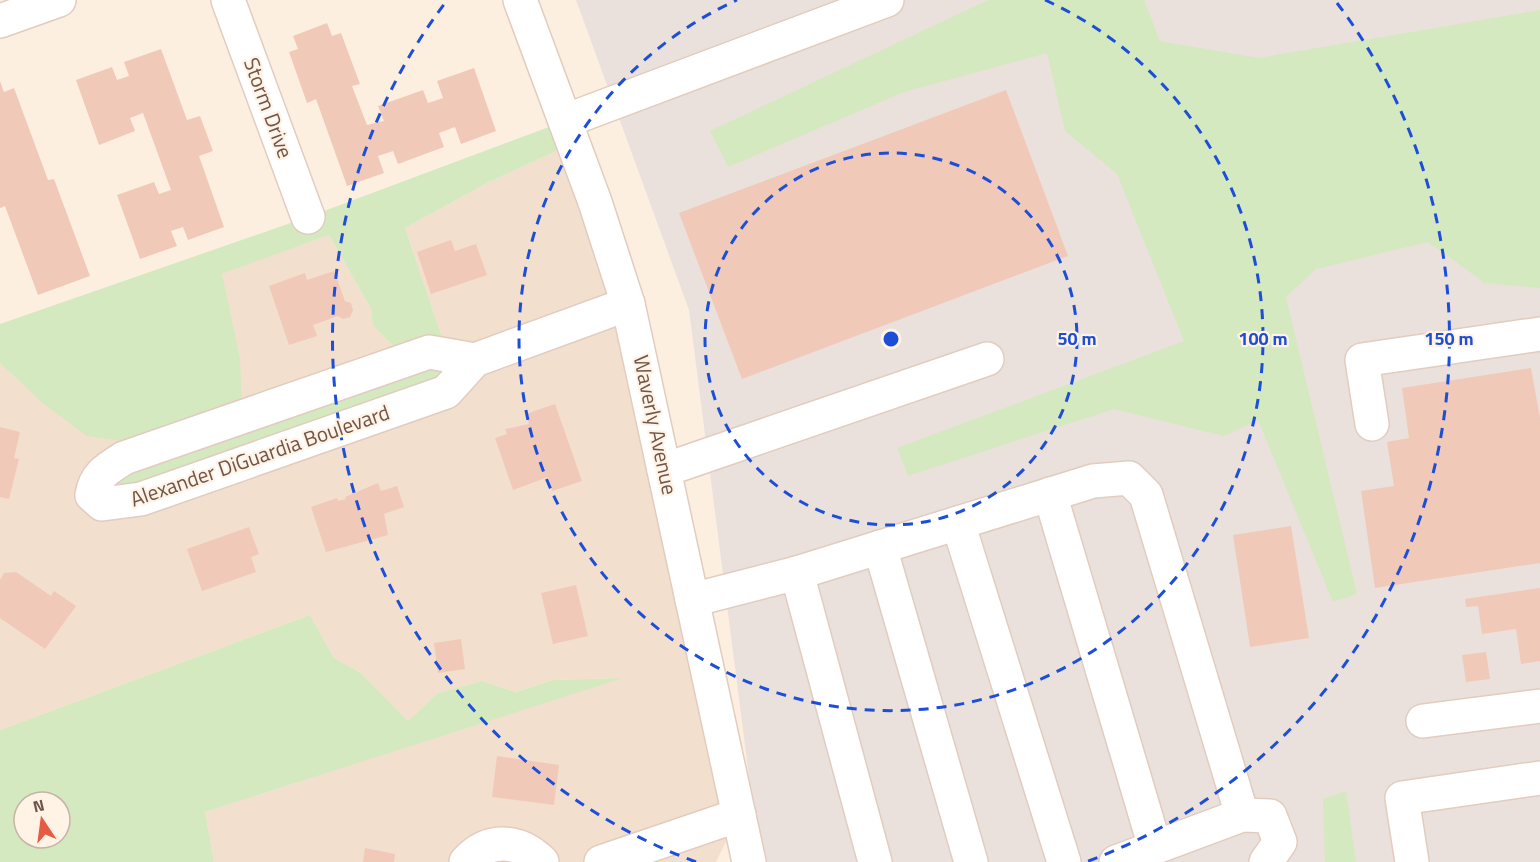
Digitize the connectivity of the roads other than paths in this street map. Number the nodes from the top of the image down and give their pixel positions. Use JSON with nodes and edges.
{"nodes":[{"id":1,"x":58,"y":0,"type":"edge"},
{"id":2,"x":228,"y":0,"type":"edge"},
{"id":3,"x":520,"y":0,"type":"edge"},
{"id":4,"x":887,"y":0,"type":"edge"},
{"id":5,"x":0,"y":21,"type":"edge"},
{"id":6,"x":565,"y":121,"type":"junction"},
{"id":7,"x":308,"y":217,"type":"dead end"},
{"id":8,"x":628,"y":304,"type":"junction"},
{"id":9,"x":1540,"y":334,"type":"edge"},
{"id":10,"x":987,"y":359,"type":"dead end"},
{"id":11,"x":475,"y":360,"type":"junction"},
{"id":12,"x":1372,"y":424,"type":"dead end"},
{"id":13,"x":664,"y":470,"type":"junction"},
{"id":14,"x":1050,"y":494,"type":"junction"},
{"id":15,"x":958,"y":523,"type":"junction"},
{"id":16,"x":880,"y":547,"type":"junction"},
{"id":17,"x":797,"y":573,"type":"junction"},
{"id":18,"x":692,"y":600,"type":"junction"},
{"id":19,"x":1540,"y":706,"type":"edge"},
{"id":20,"x":1423,"y":721,"type":"dead end"},
{"id":21,"x":1540,"y":778,"type":"edge"},
{"id":22,"x":739,"y":815,"type":"junction"},
{"id":23,"x":1242,"y":815,"type":"junction"},
{"id":24,"x":1155,"y":847,"type":"junction"},
{"id":25,"x":465,"y":862,"type":"edge"},
{"id":26,"x":542,"y":862,"type":"edge"},
{"id":27,"x":601,"y":862,"type":"edge"},
{"id":28,"x":749,"y":862,"type":"edge"},
{"id":29,"x":875,"y":862,"type":"edge"},
{"id":30,"x":971,"y":862,"type":"edge"},
{"id":31,"x":1064,"y":862,"type":"edge"},
{"id":32,"x":1116,"y":862,"type":"edge"},
{"id":33,"x":1266,"y":862,"type":"edge"},
{"id":34,"x":1412,"y":862,"type":"edge"}],
"edges":[{"from":1,"to":5,"type":"street"},
{"from":2,"to":7,"type":"street","name":"Storm Drive"},
{"from":3,"to":6,"type":"street","name":"Waverly Avenue"},
{"from":4,"to":6,"type":"street"},
{"from":6,"to":8,"type":"street","name":"Waverly Avenue"},
{"from":8,"to":11,"type":"street","name":"Alexander DiGuardia Boulevard"},
{"from":8,"to":13,"type":"street","name":"Waverly Avenue"},
{"from":9,"to":12,"type":"street"},
{"from":10,"to":13,"type":"street"},
{"from":11,"to":11,"type":"street","name":"Alexander DiGuardia Boulevard"},
{"from":13,"to":18,"type":"street","name":"Waverly Avenue"},
{"from":14,"to":15,"type":"street"},
{"from":14,"to":23,"type":"street"},
{"from":14,"to":24,"type":"street"},
{"from":15,"to":16,"type":"street"},
{"from":15,"to":31,"type":"street"},
{"from":16,"to":17,"type":"street"},
{"from":16,"to":30,"type":"street"},
{"from":17,"to":18,"type":"street"},
{"from":17,"to":29,"type":"street"},
{"from":18,"to":22,"type":"street","name":"Waverly Avenue"},
{"from":19,"to":20,"type":"street"},
{"from":21,"to":34,"type":"street"},
{"from":22,"to":27,"type":"street"},
{"from":22,"to":28,"type":"street","name":"Waverly Avenue"},
{"from":23,"to":24,"type":"street"},
{"from":23,"to":33,"type":"street"},
{"from":24,"to":32,"type":"street"},
{"from":25,"to":26,"type":"street"}]}
